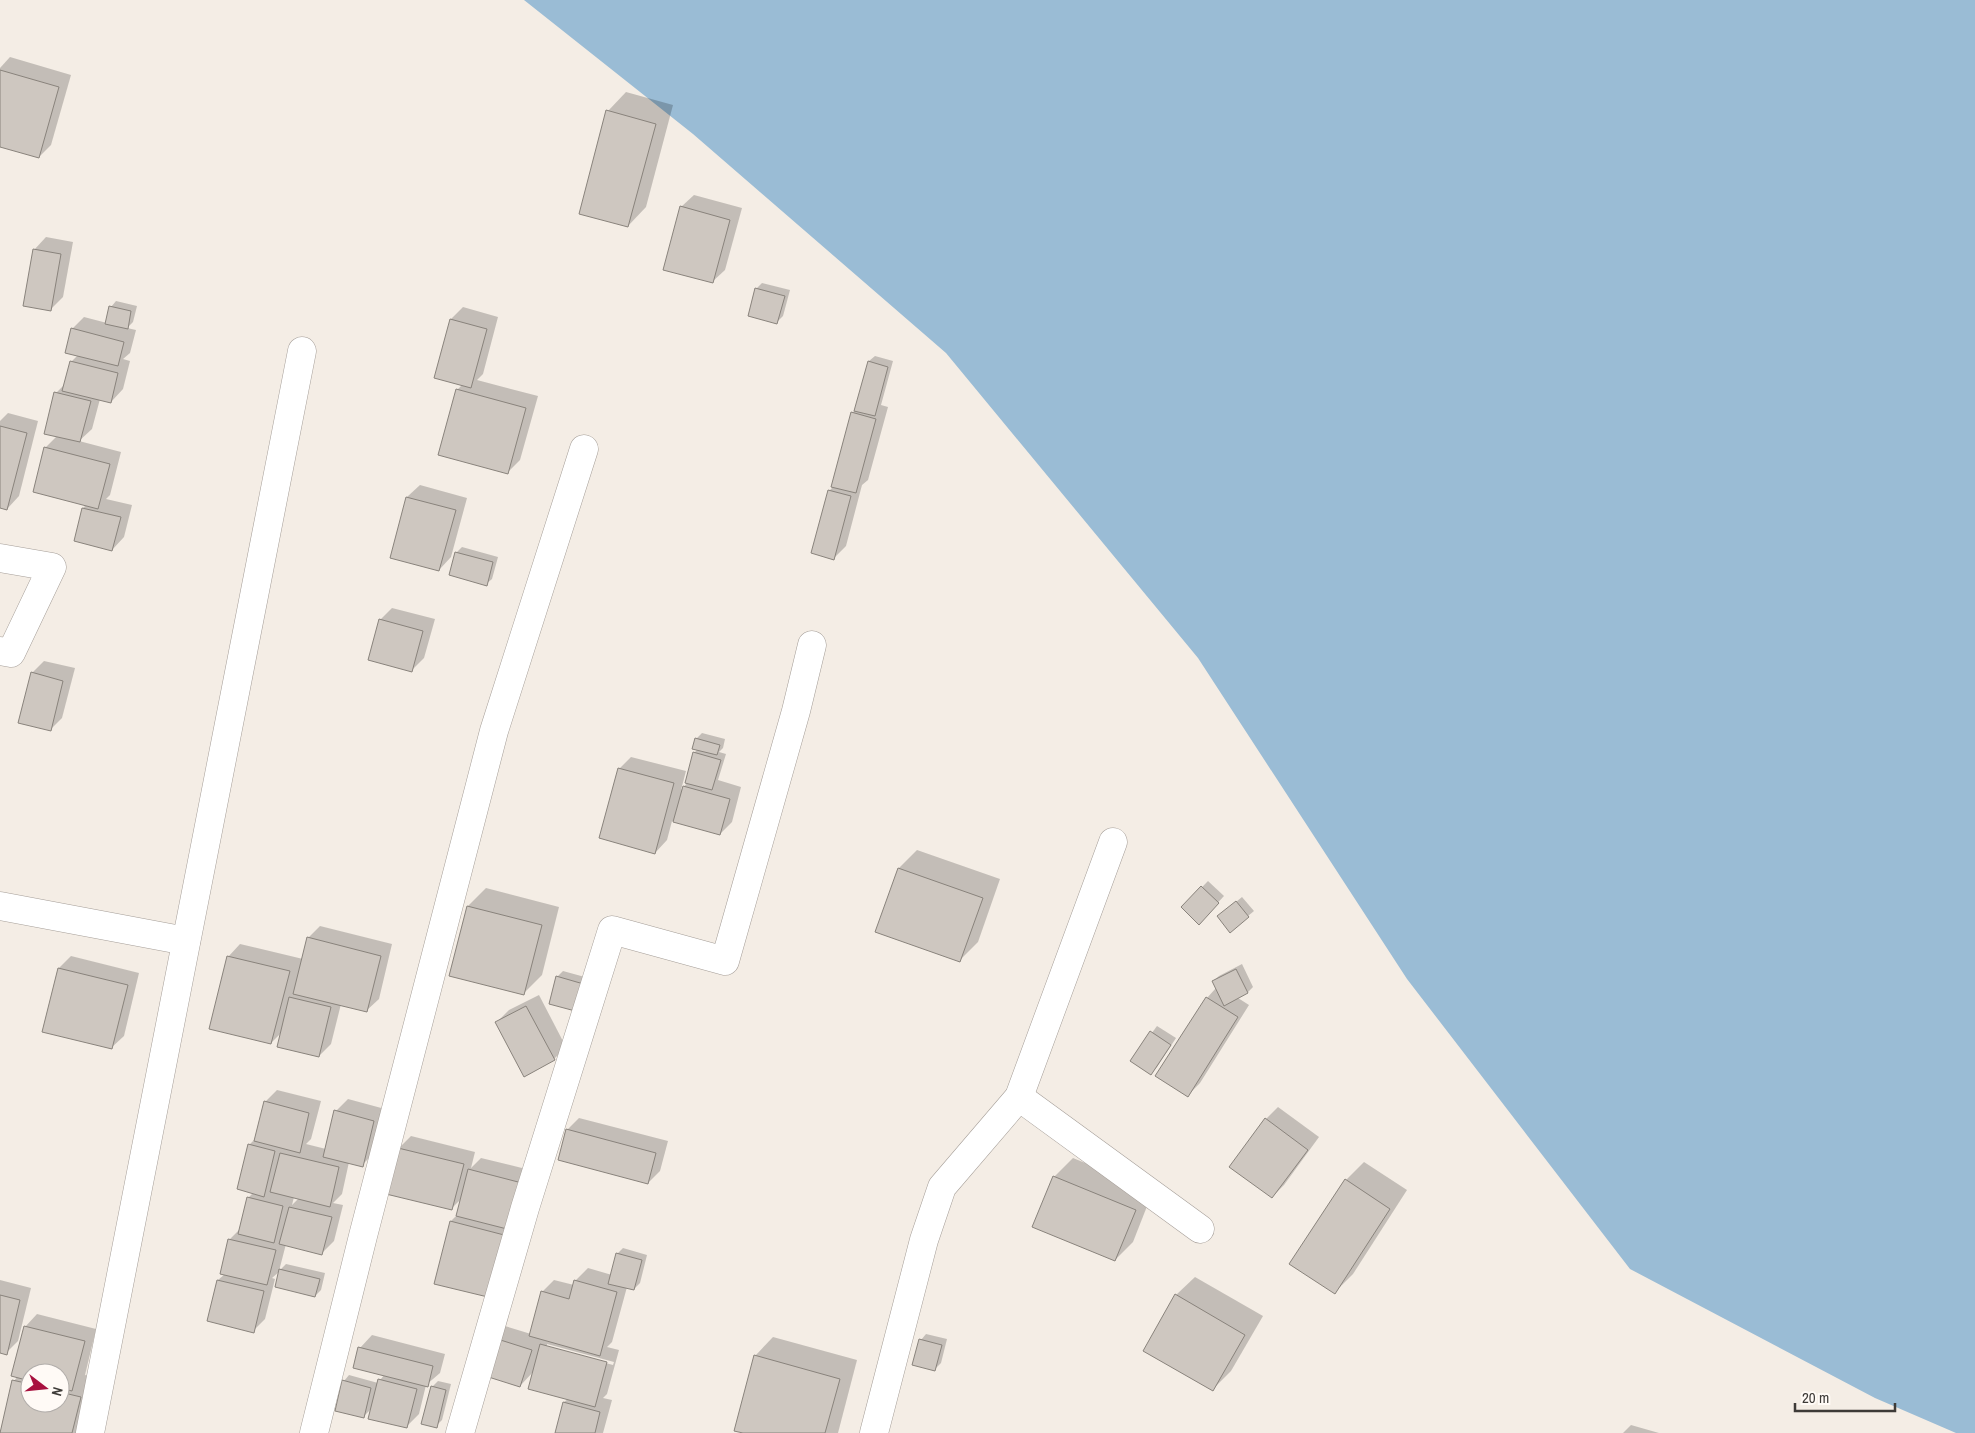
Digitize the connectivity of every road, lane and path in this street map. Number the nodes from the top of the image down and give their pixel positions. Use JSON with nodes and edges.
{"nodes":[{"id":1,"x":302,"y":351,"type":"dead end"},
{"id":2,"x":584,"y":449,"type":"dead end"},
{"id":3,"x":0,"y":558,"type":"edge"},
{"id":4,"x":812,"y":645,"type":"dead end"},
{"id":5,"x":0,"y":651,"type":"edge"},
{"id":6,"x":1113,"y":842,"type":"dead end"},
{"id":7,"x":0,"y":906,"type":"edge"},
{"id":8,"x":186,"y":942,"type":"junction"},
{"id":9,"x":1019,"y":1097,"type":"junction"},
{"id":10,"x":1200,"y":1229,"type":"dead end"},
{"id":11,"x":90,"y":1433,"type":"edge"},
{"id":12,"x":314,"y":1433,"type":"edge"},
{"id":13,"x":460,"y":1433,"type":"edge"},
{"id":14,"x":874,"y":1433,"type":"edge"}],
"edges":[{"from":1,"to":8,"type":"street"},
{"from":2,"to":12,"type":"street"},
{"from":3,"to":5,"type":"street"},
{"from":4,"to":13,"type":"street"},
{"from":6,"to":9,"type":"street"},
{"from":7,"to":8,"type":"street"},
{"from":8,"to":11,"type":"street"},
{"from":9,"to":10,"type":"street"},
{"from":9,"to":14,"type":"street"}]}
